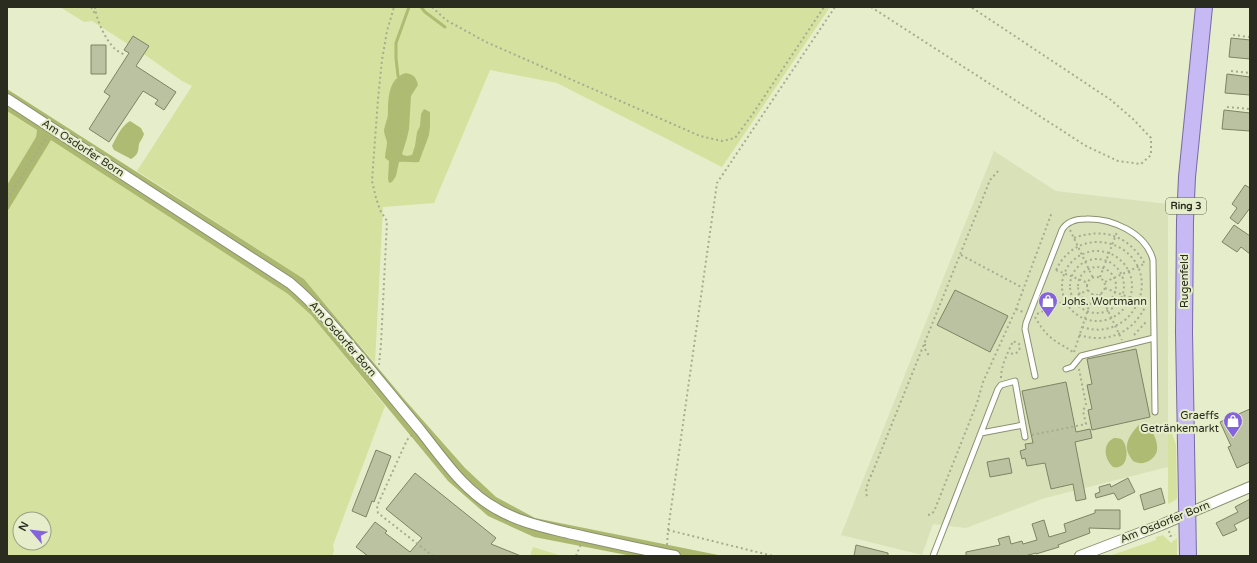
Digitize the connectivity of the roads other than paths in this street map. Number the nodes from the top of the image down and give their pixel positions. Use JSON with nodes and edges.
{"nodes":[{"id":1,"x":1204,"y":7,"type":"edge"},
{"id":2,"x":7,"y":99,"type":"edge"},
{"id":3,"x":1154,"y":338,"type":"junction"},
{"id":4,"x":1066,"y":369,"type":"dead end"},
{"id":5,"x":1035,"y":376,"type":"dead end"},
{"id":6,"x":1155,"y":412,"type":"dead end"},
{"id":7,"x":1023,"y":425,"type":"junction"},
{"id":8,"x":981,"y":434,"type":"junction"},
{"id":9,"x":1024,"y":437,"type":"road end"},
{"id":10,"x":1250,"y":487,"type":"edge"},
{"id":11,"x":1187,"y":513,"type":"junction"},
{"id":12,"x":670,"y":555,"type":"edge"},
{"id":13,"x":933,"y":556,"type":"edge"},
{"id":14,"x":1080,"y":556,"type":"edge"},
{"id":15,"x":1188,"y":556,"type":"edge"}],
"edges":[{"from":1,"to":11,"type":"main road","name":"Rugenfeld","number":"Ring 3"},
{"from":2,"to":12,"type":"street","name":"Am Osdorfer Born"},
{"from":3,"to":4,"type":"lane"},
{"from":3,"to":5,"type":"lane"},
{"from":3,"to":6,"type":"lane"},
{"from":7,"to":8,"type":"lane"},
{"from":7,"to":8,"type":"lane"},
{"from":7,"to":9,"type":"lane"},
{"from":8,"to":13,"type":"lane"},
{"from":10,"to":11,"type":"street","name":"Am Osdorfer Born"},
{"from":11,"to":14,"type":"street","name":"Am Osdorfer Born"},
{"from":11,"to":15,"type":"main road","name":"Rugenfeld","number":"Ring 3"}]}
